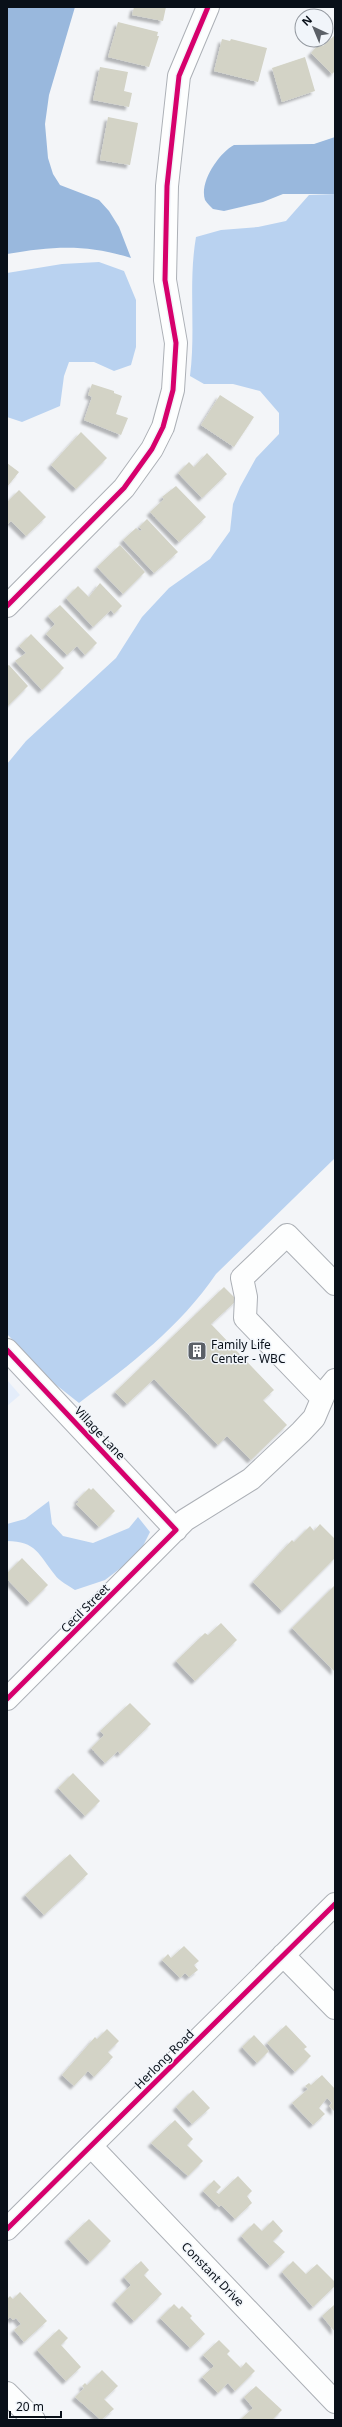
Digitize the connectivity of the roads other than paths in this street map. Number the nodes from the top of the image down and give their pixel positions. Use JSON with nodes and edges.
{"nodes":[{"id":1,"x":208,"y":7,"type":"edge"},
{"id":2,"x":10,"y":598,"type":"edge"},
{"id":3,"x":335,"y":1284,"type":"edge"},
{"id":4,"x":7,"y":1350,"type":"edge"},
{"id":5,"x":335,"y":1380,"type":"edge"},
{"id":6,"x":322,"y":1398,"type":"junction"},
{"id":7,"x":176,"y":1530,"type":"junction"},
{"id":8,"x":7,"y":1699,"type":"edge"},
{"id":9,"x":335,"y":1904,"type":"edge"},
{"id":10,"x":283,"y":1955,"type":"junction"},
{"id":11,"x":335,"y":2008,"type":"edge"},
{"id":12,"x":91,"y":2146,"type":"junction"},
{"id":13,"x":7,"y":2229,"type":"edge"},
{"id":14,"x":7,"y":2393,"type":"edge"},
{"id":15,"x":335,"y":2402,"type":"edge"},
{"id":16,"x":34,"y":2420,"type":"edge"}],
"edges":[{"from":1,"to":2,"type":"street"},
{"from":3,"to":6,"type":"street"},
{"from":4,"to":7,"type":"street","name":"Village Lane"},
{"from":5,"to":6,"type":"street","name":"Cecil Street"},
{"from":6,"to":7,"type":"street","name":"Cecil Street"},
{"from":7,"to":8,"type":"street","name":"Cecil Street"},
{"from":9,"to":10,"type":"street","name":"Herlong Road"},
{"from":10,"to":11,"type":"street"},
{"from":10,"to":12,"type":"street","name":"Herlong Road"},
{"from":12,"to":13,"type":"street","name":"Herlong Road"},
{"from":12,"to":15,"type":"street","name":"Constant Drive"},
{"from":14,"to":16,"type":"street"}]}
